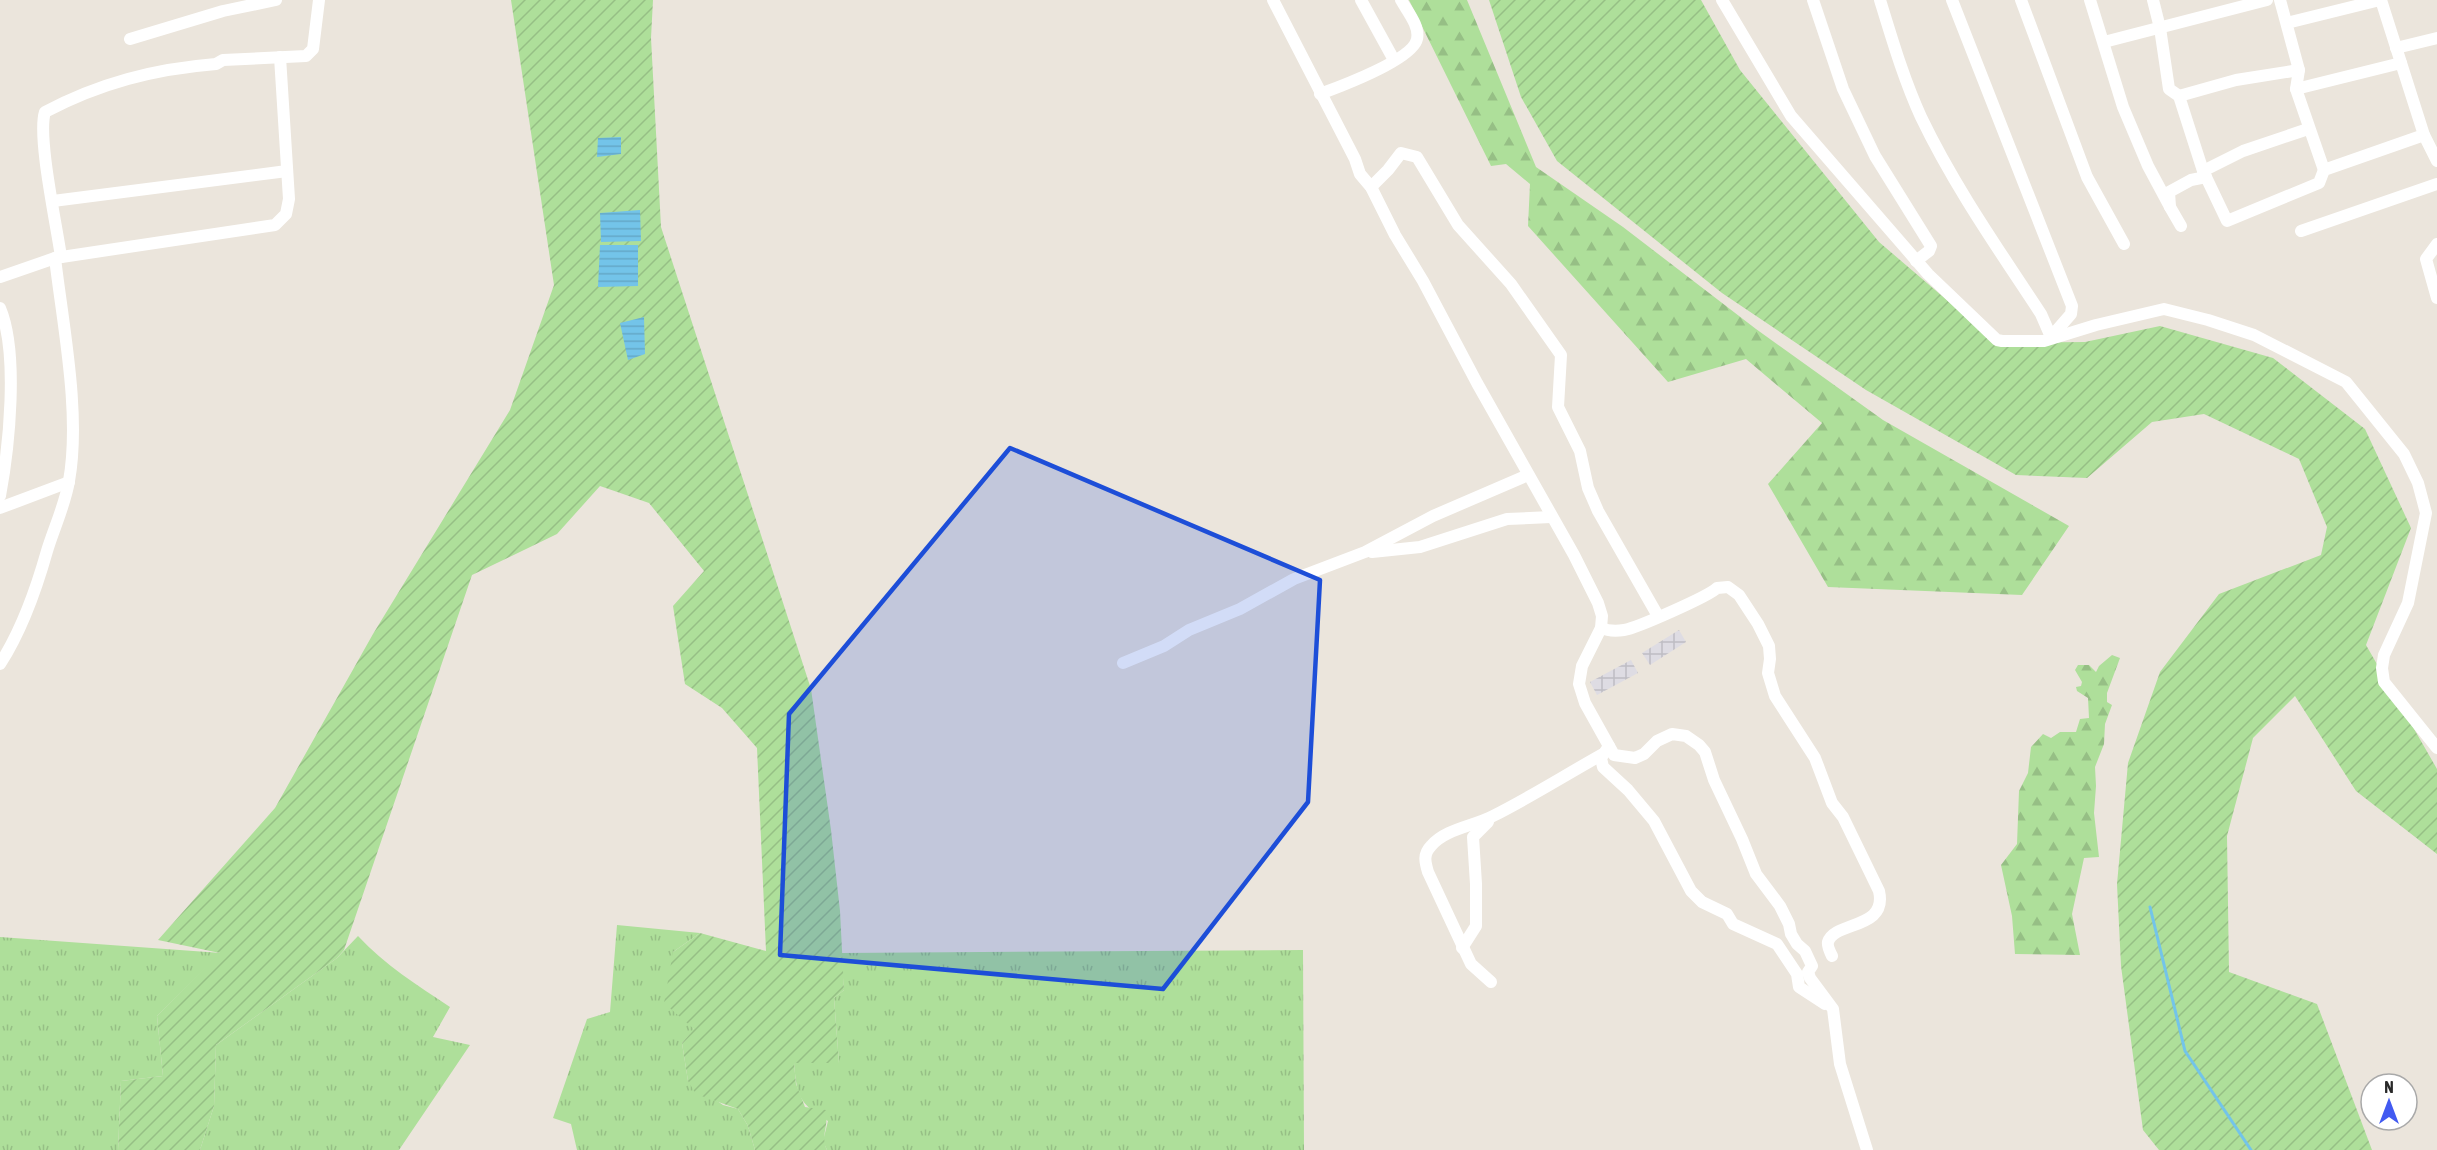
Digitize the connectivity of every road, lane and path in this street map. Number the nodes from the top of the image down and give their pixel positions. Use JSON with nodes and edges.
{"nodes":[{"id":1,"x":276,"y":0,"type":"edge"},
{"id":2,"x":319,"y":0,"type":"edge"},
{"id":3,"x":1273,"y":0,"type":"edge"},
{"id":4,"x":1361,"y":0,"type":"edge"},
{"id":5,"x":1401,"y":0,"type":"edge"},
{"id":6,"x":1722,"y":0,"type":"edge"},
{"id":7,"x":1813,"y":0,"type":"edge"},
{"id":8,"x":1880,"y":0,"type":"edge"},
{"id":9,"x":1952,"y":0,"type":"edge"},
{"id":10,"x":2021,"y":0,"type":"edge"},
{"id":11,"x":2090,"y":0,"type":"edge"},
{"id":12,"x":2152,"y":0,"type":"edge"},
{"id":13,"x":2267,"y":0,"type":"edge"},
{"id":14,"x":2280,"y":0,"type":"edge"},
{"id":15,"x":2380,"y":0,"type":"edge"},
{"id":16,"x":2287,"y":23,"type":"junction"},
{"id":17,"x":2160,"y":28,"type":"junction"},
{"id":18,"x":2437,"y":38,"type":"edge"},
{"id":19,"x":130,"y":39,"type":"dead end"},
{"id":20,"x":2104,"y":42,"type":"junction"},
{"id":21,"x":2396,"y":48,"type":"junction"},
{"id":22,"x":280,"y":57,"type":"junction"},
{"id":23,"x":1394,"y":60,"type":"junction"},
{"id":24,"x":2401,"y":63,"type":"junction"},
{"id":25,"x":2299,"y":70,"type":"junction"},
{"id":26,"x":2296,"y":89,"type":"junction"},
{"id":27,"x":1320,"y":94,"type":"junction"},
{"id":28,"x":2179,"y":96,"type":"junction"},
{"id":29,"x":2308,"y":129,"type":"junction"},
{"id":30,"x":2424,"y":135,"type":"junction"},
{"id":31,"x":2437,"y":161,"type":"edge"},
{"id":32,"x":2324,"y":170,"type":"junction"},
{"id":33,"x":287,"y":171,"type":"junction"},
{"id":34,"x":2205,"y":174,"type":"junction"},
{"id":35,"x":2437,"y":184,"type":"edge"},
{"id":36,"x":1371,"y":187,"type":"junction"},
{"id":37,"x":53,"y":201,"type":"junction"},
{"id":38,"x":2170,"y":207,"type":"junction"},
{"id":39,"x":2181,"y":226,"type":"dead end"},
{"id":40,"x":2301,"y":231,"type":"dead end"},
{"id":41,"x":2124,"y":244,"type":"dead end"},
{"id":42,"x":2437,"y":244,"type":"edge"},
{"id":43,"x":58,"y":258,"type":"junction"},
{"id":44,"x":1916,"y":261,"type":"junction"},
{"id":45,"x":0,"y":277,"type":"edge"},
{"id":46,"x":2437,"y":298,"type":"edge"},
{"id":47,"x":0,"y":308,"type":"edge"},
{"id":48,"x":2051,"y":337,"type":"junction"},
{"id":49,"x":1528,"y":475,"type":"junction"},
{"id":50,"x":69,"y":482,"type":"junction"},
{"id":51,"x":0,"y":490,"type":"edge"},
{"id":52,"x":0,"y":508,"type":"edge"},
{"id":53,"x":1551,"y":516,"type":"junction"},
{"id":54,"x":1365,"y":552,"type":"junction"},
{"id":55,"x":1658,"y":616,"type":"junction"},
{"id":56,"x":1601,"y":628,"type":"junction"},
{"id":57,"x":1123,"y":663,"type":"dead end"},
{"id":58,"x":0,"y":664,"type":"edge"},
{"id":59,"x":2437,"y":748,"type":"edge"},
{"id":60,"x":1606,"y":750,"type":"junction"},
{"id":61,"x":1493,"y":816,"type":"junction"},
{"id":62,"x":1462,"y":948,"type":"junction"},
{"id":63,"x":1832,"y":956,"type":"dead end"},
{"id":64,"x":1491,"y":982,"type":"dead end"},
{"id":65,"x":1833,"y":1009,"type":"junction"},
{"id":66,"x":1867,"y":1150,"type":"edge"}],
"edges":[{"from":1,"to":19,"type":"street"},
{"from":2,"to":22,"type":"street"},
{"from":3,"to":27,"type":"street"},
{"from":4,"to":23,"type":"street"},
{"from":5,"to":23,"type":"street"},
{"from":6,"to":44,"type":"street"},
{"from":7,"to":44,"type":"street"},
{"from":8,"to":48,"type":"street"},
{"from":9,"to":48,"type":"street"},
{"from":10,"to":41,"type":"street"},
{"from":11,"to":20,"type":"street"},
{"from":12,"to":17,"type":"street"},
{"from":13,"to":17,"type":"street"},
{"from":14,"to":16,"type":"street"},
{"from":15,"to":16,"type":"street"},
{"from":15,"to":21,"type":"street"},
{"from":16,"to":25,"type":"street"},
{"from":17,"to":20,"type":"street"},
{"from":17,"to":28,"type":"street"},
{"from":18,"to":21,"type":"street"},
{"from":20,"to":38,"type":"street"},
{"from":21,"to":24,"type":"street"},
{"from":22,"to":33,"type":"street"},
{"from":22,"to":37,"type":"street"},
{"from":23,"to":27,"type":"street"},
{"from":24,"to":26,"type":"street"},
{"from":24,"to":30,"type":"street"},
{"from":25,"to":26,"type":"street"},
{"from":25,"to":28,"type":"street"},
{"from":26,"to":29,"type":"street"},
{"from":27,"to":36,"type":"street"},
{"from":28,"to":34,"type":"street"},
{"from":29,"to":32,"type":"street"},
{"from":29,"to":34,"type":"street"},
{"from":30,"to":31,"type":"street"},
{"from":30,"to":32,"type":"street"},
{"from":32,"to":34,"type":"street"},
{"from":33,"to":37,"type":"street"},
{"from":33,"to":43,"type":"street"},
{"from":34,"to":38,"type":"street"},
{"from":35,"to":40,"type":"street"},
{"from":36,"to":49,"type":"street"},
{"from":36,"to":55,"type":"street"},
{"from":37,"to":43,"type":"street"},
{"from":38,"to":39,"type":"street"},
{"from":42,"to":46,"type":"street"},
{"from":43,"to":45,"type":"street"},
{"from":43,"to":50,"type":"street"},
{"from":44,"to":48,"type":"street"},
{"from":47,"to":51,"type":"street"},
{"from":48,"to":59,"type":"street"},
{"from":49,"to":53,"type":"street"},
{"from":49,"to":54,"type":"street"},
{"from":50,"to":52,"type":"street"},
{"from":50,"to":58,"type":"street"},
{"from":53,"to":54,"type":"street"},
{"from":53,"to":56,"type":"street"},
{"from":54,"to":57,"type":"street"},
{"from":55,"to":56,"type":"street"},
{"from":55,"to":63,"type":"street"},
{"from":56,"to":60,"type":"street"},
{"from":60,"to":61,"type":"street"},
{"from":60,"to":65,"type":"street"},
{"from":60,"to":65,"type":"street"},
{"from":61,"to":62,"type":"street"},
{"from":61,"to":62,"type":"street"},
{"from":62,"to":64,"type":"street"},
{"from":65,"to":66,"type":"street"}]}
